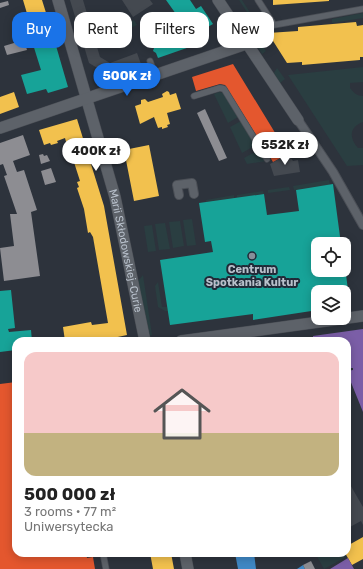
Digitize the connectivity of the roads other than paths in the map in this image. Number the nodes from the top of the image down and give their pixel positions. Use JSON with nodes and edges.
{"nodes":[{"id":1,"x":58,"y":0,"type":"edge"},
{"id":2,"x":218,"y":0,"type":"edge"},
{"id":3,"x":258,"y":0,"type":"edge"},
{"id":4,"x":363,"y":9,"type":"edge"},
{"id":5,"x":226,"y":12,"type":"edge"},
{"id":6,"x":266,"y":12,"type":"edge"},
{"id":7,"x":274,"y":25,"type":"edge"},
{"id":8,"x":234,"y":48,"type":"edge"},
{"id":9,"x":249,"y":48,"type":"edge"},
{"id":10,"x":150,"y":61,"type":"dead end"},
{"id":11,"x":155,"y":75,"type":"junction"},
{"id":12,"x":194,"y":96,"type":"dead end"},
{"id":13,"x":87,"y":98,"type":"junction"},
{"id":14,"x":298,"y":120,"type":"joint"},
{"id":15,"x":0,"y":128,"type":"edge"},
{"id":16,"x":267,"y":159,"type":"dead end"},
{"id":17,"x":194,"y":194,"type":"dead end"},
{"id":18,"x":179,"y":195,"type":"dead end"},
{"id":19,"x":363,"y":225,"type":"edge"},
{"id":20,"x":363,"y":316,"type":"edge"},
{"id":21,"x":144,"y":337,"type":"edge"},
{"id":22,"x":210,"y":337,"type":"edge"},
{"id":23,"x":104,"y":557,"type":"edge"},
{"id":24,"x":186,"y":557,"type":"edge"},
{"id":25,"x":106,"y":569,"type":"edge"},
{"id":26,"x":188,"y":569,"type":"edge"}],
"edges":[{"from":1,"to":13,"type":"street","name":"Marii Skłodowskiej-Curie"},
{"from":2,"to":5,"type":"street"},
{"from":3,"to":6,"type":"lane"},
{"from":4,"to":7,"type":"lane"},
{"from":8,"to":11,"type":"street"},
{"from":9,"to":14,"type":"street"},
{"from":10,"to":11,"type":"lane"},
{"from":11,"to":13,"type":"street"},
{"from":12,"to":16,"type":"lane"},
{"from":13,"to":15,"type":"street"},
{"from":13,"to":21,"type":"street","name":"Marii Skłodowskiej-Curie"},
{"from":14,"to":19,"type":"street"},
{"from":17,"to":18,"type":"street"},
{"from":20,"to":22,"type":"street"},
{"from":23,"to":25,"type":"lane"},
{"from":24,"to":26,"type":"street"}]}
